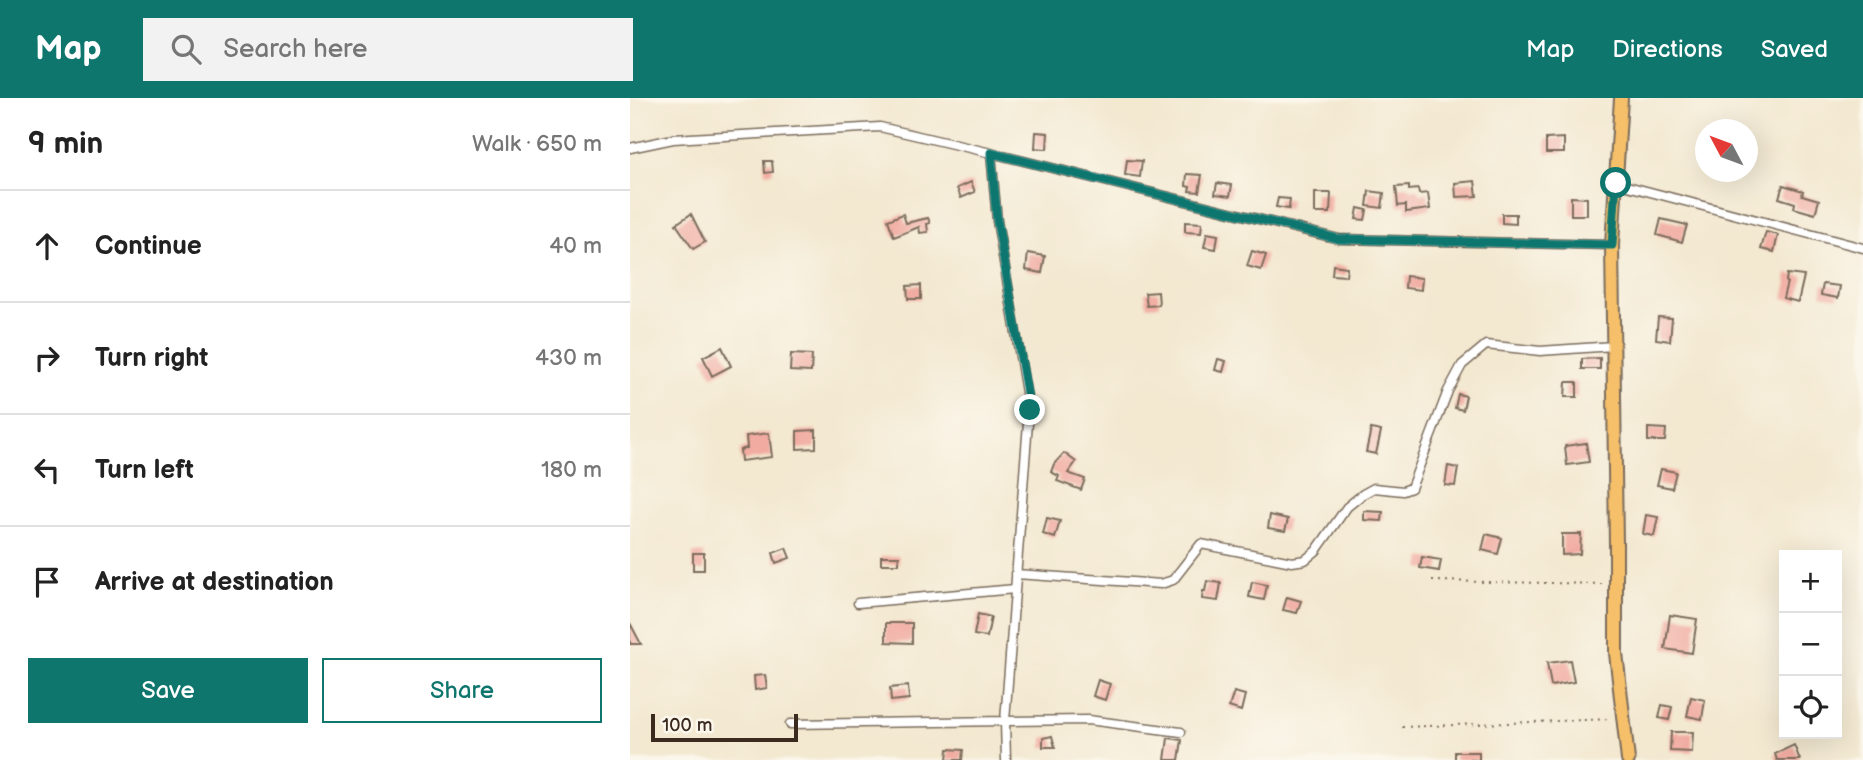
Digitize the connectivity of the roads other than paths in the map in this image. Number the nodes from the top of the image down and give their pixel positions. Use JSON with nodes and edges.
{"nodes":[{"id":1,"x":1621,"y":98,"type":"edge"},
{"id":2,"x":630,"y":148,"type":"edge"},
{"id":3,"x":991,"y":153,"type":"junction"},
{"id":4,"x":1616,"y":183,"type":"junction"},
{"id":5,"x":1612,"y":245,"type":"junction"},
{"id":6,"x":1863,"y":248,"type":"edge"},
{"id":7,"x":1614,"y":346,"type":"junction"},
{"id":8,"x":1016,"y":574,"type":"junction"},
{"id":9,"x":1015,"y":589,"type":"junction"},
{"id":10,"x":858,"y":603,"type":"dead end"},
{"id":11,"x":1005,"y":721,"type":"junction"},
{"id":12,"x":790,"y":724,"type":"dead end"},
{"id":13,"x":1181,"y":733,"type":"dead end"},
{"id":14,"x":1006,"y":760,"type":"edge"},
{"id":15,"x":1628,"y":760,"type":"edge"}],
"edges":[{"from":1,"to":4,"type":"main road"},
{"from":2,"to":3,"type":"street"},
{"from":3,"to":5,"type":"street"},
{"from":3,"to":8,"type":"street"},
{"from":4,"to":5,"type":"main road"},
{"from":4,"to":6,"type":"street"},
{"from":5,"to":7,"type":"main road"},
{"from":7,"to":8,"type":"street"},
{"from":7,"to":15,"type":"main road"},
{"from":8,"to":9,"type":"street"},
{"from":9,"to":10,"type":"street"},
{"from":9,"to":11,"type":"street"},
{"from":11,"to":12,"type":"street"},
{"from":11,"to":13,"type":"street"},
{"from":11,"to":14,"type":"street"}]}
